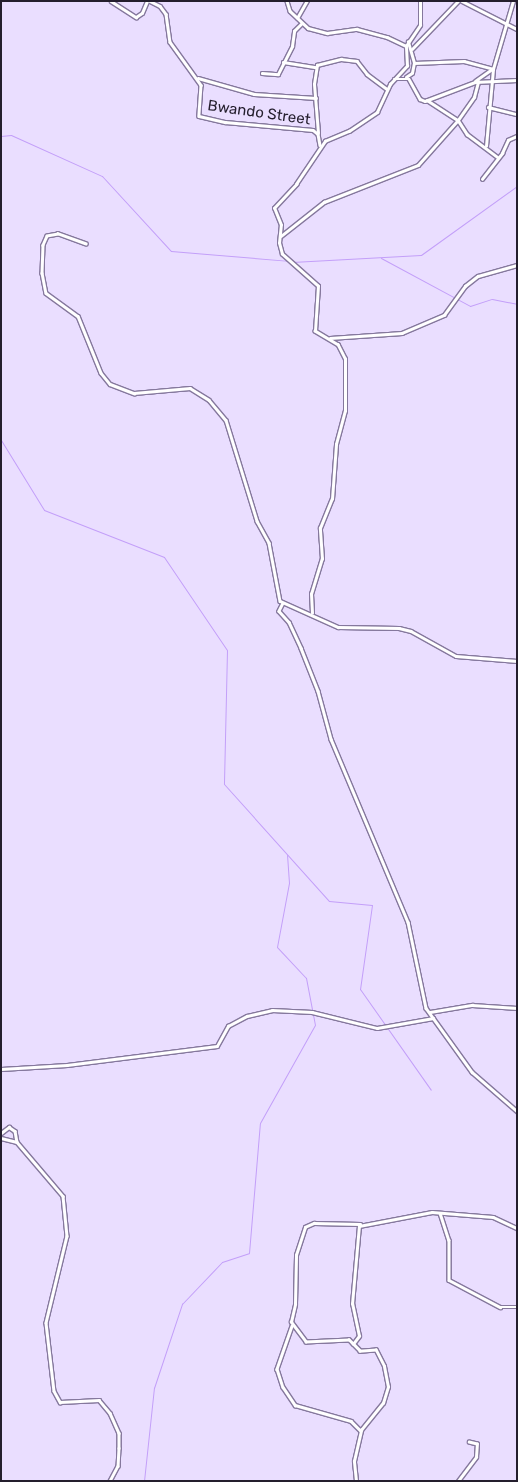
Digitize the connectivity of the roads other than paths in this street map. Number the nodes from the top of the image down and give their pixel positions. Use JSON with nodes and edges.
{"nodes":[{"id":1,"x":111,"y":1,"type":"edge"},
{"id":2,"x":148,"y":1,"type":"edge"},
{"id":3,"x":287,"y":1,"type":"edge"},
{"id":4,"x":307,"y":1,"type":"edge"},
{"id":5,"x":420,"y":1,"type":"edge"},
{"id":6,"x":460,"y":1,"type":"edge"},
{"id":7,"x":513,"y":1,"type":"edge"},
{"id":8,"x":297,"y":18,"type":"junction"},
{"id":9,"x":301,"y":24,"type":"junction"},
{"id":10,"x":505,"y":24,"type":"junction"},
{"id":11,"x":517,"y":29,"type":"edge"},
{"id":12,"x":408,"y":42,"type":"junction"},
{"id":13,"x":406,"y":46,"type":"junction"},
{"id":14,"x":412,"y":49,"type":"junction"},
{"id":15,"x":283,"y":62,"type":"junction"},
{"id":16,"x":414,"y":62,"type":"junction"},
{"id":17,"x":316,"y":67,"type":"junction"},
{"id":18,"x":406,"y":68,"type":"junction"},
{"id":19,"x":493,"y":70,"type":"junction"},
{"id":20,"x":262,"y":73,"type":"dead end"},
{"id":21,"x":412,"y":73,"type":"junction"},
{"id":22,"x":405,"y":77,"type":"junction"},
{"id":23,"x":197,"y":78,"type":"junction"},
{"id":24,"x":393,"y":79,"type":"junction"},
{"id":25,"x":517,"y":80,"type":"edge"},
{"id":26,"x":412,"y":81,"type":"junction"},
{"id":27,"x":492,"y":81,"type":"junction"},
{"id":28,"x":501,"y":81,"type":"junction"},
{"id":29,"x":477,"y":82,"type":"junction"},
{"id":30,"x":387,"y":90,"type":"junction"},
{"id":31,"x":316,"y":98,"type":"junction"},
{"id":32,"x":427,"y":100,"type":"junction"},
{"id":33,"x":488,"y":107,"type":"junction"},
{"id":34,"x":517,"y":114,"type":"edge"},
{"id":35,"x":458,"y":120,"type":"junction"},
{"id":36,"x":318,"y":134,"type":"junction"},
{"id":37,"x":517,"y":136,"type":"edge"},
{"id":38,"x":486,"y":146,"type":"junction"},
{"id":39,"x":320,"y":147,"type":"junction"},
{"id":40,"x":497,"y":156,"type":"junction"},
{"id":41,"x":482,"y":179,"type":"dead end"},
{"id":42,"x":280,"y":236,"type":"junction"},
{"id":43,"x":86,"y":244,"type":"dead end"},
{"id":44,"x":517,"y":265,"type":"edge"},
{"id":45,"x":330,"y":338,"type":"junction"},
{"id":46,"x":283,"y":603,"type":"junction"},
{"id":47,"x":312,"y":614,"type":"junction"},
{"id":48,"x":517,"y":661,"type":"edge"},
{"id":49,"x":517,"y":1008,"type":"edge"},
{"id":50,"x":430,"y":1012,"type":"junction"},
{"id":51,"x":433,"y":1018,"type":"junction"},
{"id":52,"x":1,"y":1069,"type":"edge"},
{"id":53,"x":517,"y":1111,"type":"edge"},
{"id":54,"x":1,"y":1132,"type":"edge"},
{"id":55,"x":1,"y":1138,"type":"edge"},
{"id":56,"x":17,"y":1142,"type":"junction"},
{"id":57,"x":440,"y":1213,"type":"junction"},
{"id":58,"x":360,"y":1224,"type":"junction"},
{"id":59,"x":517,"y":1228,"type":"edge"},
{"id":60,"x":517,"y":1308,"type":"edge"},
{"id":61,"x":292,"y":1326,"type":"junction"},
{"id":62,"x":353,"y":1344,"type":"junction"},
{"id":63,"x":361,"y":1430,"type":"junction"},
{"id":64,"x":469,"y":1442,"type":"dead end"},
{"id":65,"x":110,"y":1481,"type":"edge"},
{"id":66,"x":356,"y":1481,"type":"edge"},
{"id":67,"x":458,"y":1481,"type":"edge"}],
"edges":[{"from":1,"to":2,"type":"street"},
{"from":2,"to":23,"type":"street","name":"Bwando Street"},
{"from":3,"to":8,"type":"street"},
{"from":4,"to":8,"type":"street"},
{"from":5,"to":12,"type":"street"},
{"from":6,"to":10,"type":"street"},
{"from":6,"to":14,"type":"street"},
{"from":7,"to":10,"type":"street"},
{"from":8,"to":9,"type":"street"},
{"from":9,"to":13,"type":"street"},
{"from":9,"to":15,"type":"street"},
{"from":10,"to":11,"type":"street"},
{"from":10,"to":19,"type":"street"},
{"from":12,"to":13,"type":"street"},
{"from":12,"to":14,"type":"street"},
{"from":13,"to":18,"type":"street"},
{"from":14,"to":16,"type":"street"},
{"from":15,"to":17,"type":"street"},
{"from":15,"to":20,"type":"street"},
{"from":16,"to":19,"type":"street"},
{"from":16,"to":21,"type":"street"},
{"from":17,"to":30,"type":"street"},
{"from":17,"to":31,"type":"street"},
{"from":18,"to":22,"type":"street"},
{"from":18,"to":24,"type":"street"},
{"from":19,"to":27,"type":"street"},
{"from":19,"to":28,"type":"street"},
{"from":19,"to":29,"type":"street"},
{"from":21,"to":22,"type":"street"},
{"from":21,"to":26,"type":"street"},
{"from":22,"to":24,"type":"street"},
{"from":22,"to":26,"type":"street"},
{"from":23,"to":31,"type":"street"},
{"from":23,"to":36,"type":"street","name":"Bwando Street"},
{"from":24,"to":30,"type":"street"},
{"from":25,"to":28,"type":"street"},
{"from":26,"to":32,"type":"street"},
{"from":27,"to":28,"type":"street"},
{"from":27,"to":29,"type":"street"},
{"from":27,"to":33,"type":"street"},
{"from":29,"to":32,"type":"street"},
{"from":29,"to":35,"type":"street"},
{"from":30,"to":39,"type":"street"},
{"from":31,"to":36,"type":"street"},
{"from":32,"to":35,"type":"street"},
{"from":33,"to":34,"type":"street"},
{"from":33,"to":38,"type":"street"},
{"from":35,"to":38,"type":"street"},
{"from":35,"to":42,"type":"street"},
{"from":36,"to":39,"type":"street","name":"Bwando Street"},
{"from":37,"to":40,"type":"street"},
{"from":38,"to":40,"type":"street"},
{"from":39,"to":42,"type":"street"},
{"from":40,"to":41,"type":"street"},
{"from":42,"to":45,"type":"street"},
{"from":43,"to":46,"type":"street"},
{"from":44,"to":45,"type":"street"},
{"from":45,"to":47,"type":"street"},
{"from":46,"to":47,"type":"street"},
{"from":46,"to":50,"type":"street"},
{"from":47,"to":48,"type":"street"},
{"from":49,"to":50,"type":"street"},
{"from":50,"to":51,"type":"street"},
{"from":51,"to":52,"type":"street"},
{"from":51,"to":53,"type":"street"},
{"from":54,"to":56,"type":"street"},
{"from":55,"to":56,"type":"street"},
{"from":56,"to":65,"type":"street"},
{"from":57,"to":58,"type":"street"},
{"from":57,"to":59,"type":"street"},
{"from":57,"to":60,"type":"street"},
{"from":58,"to":61,"type":"street"},
{"from":58,"to":62,"type":"street"},
{"from":61,"to":62,"type":"street"},
{"from":61,"to":63,"type":"street"},
{"from":62,"to":63,"type":"street"},
{"from":63,"to":66,"type":"street"},
{"from":64,"to":67,"type":"street"}]}
